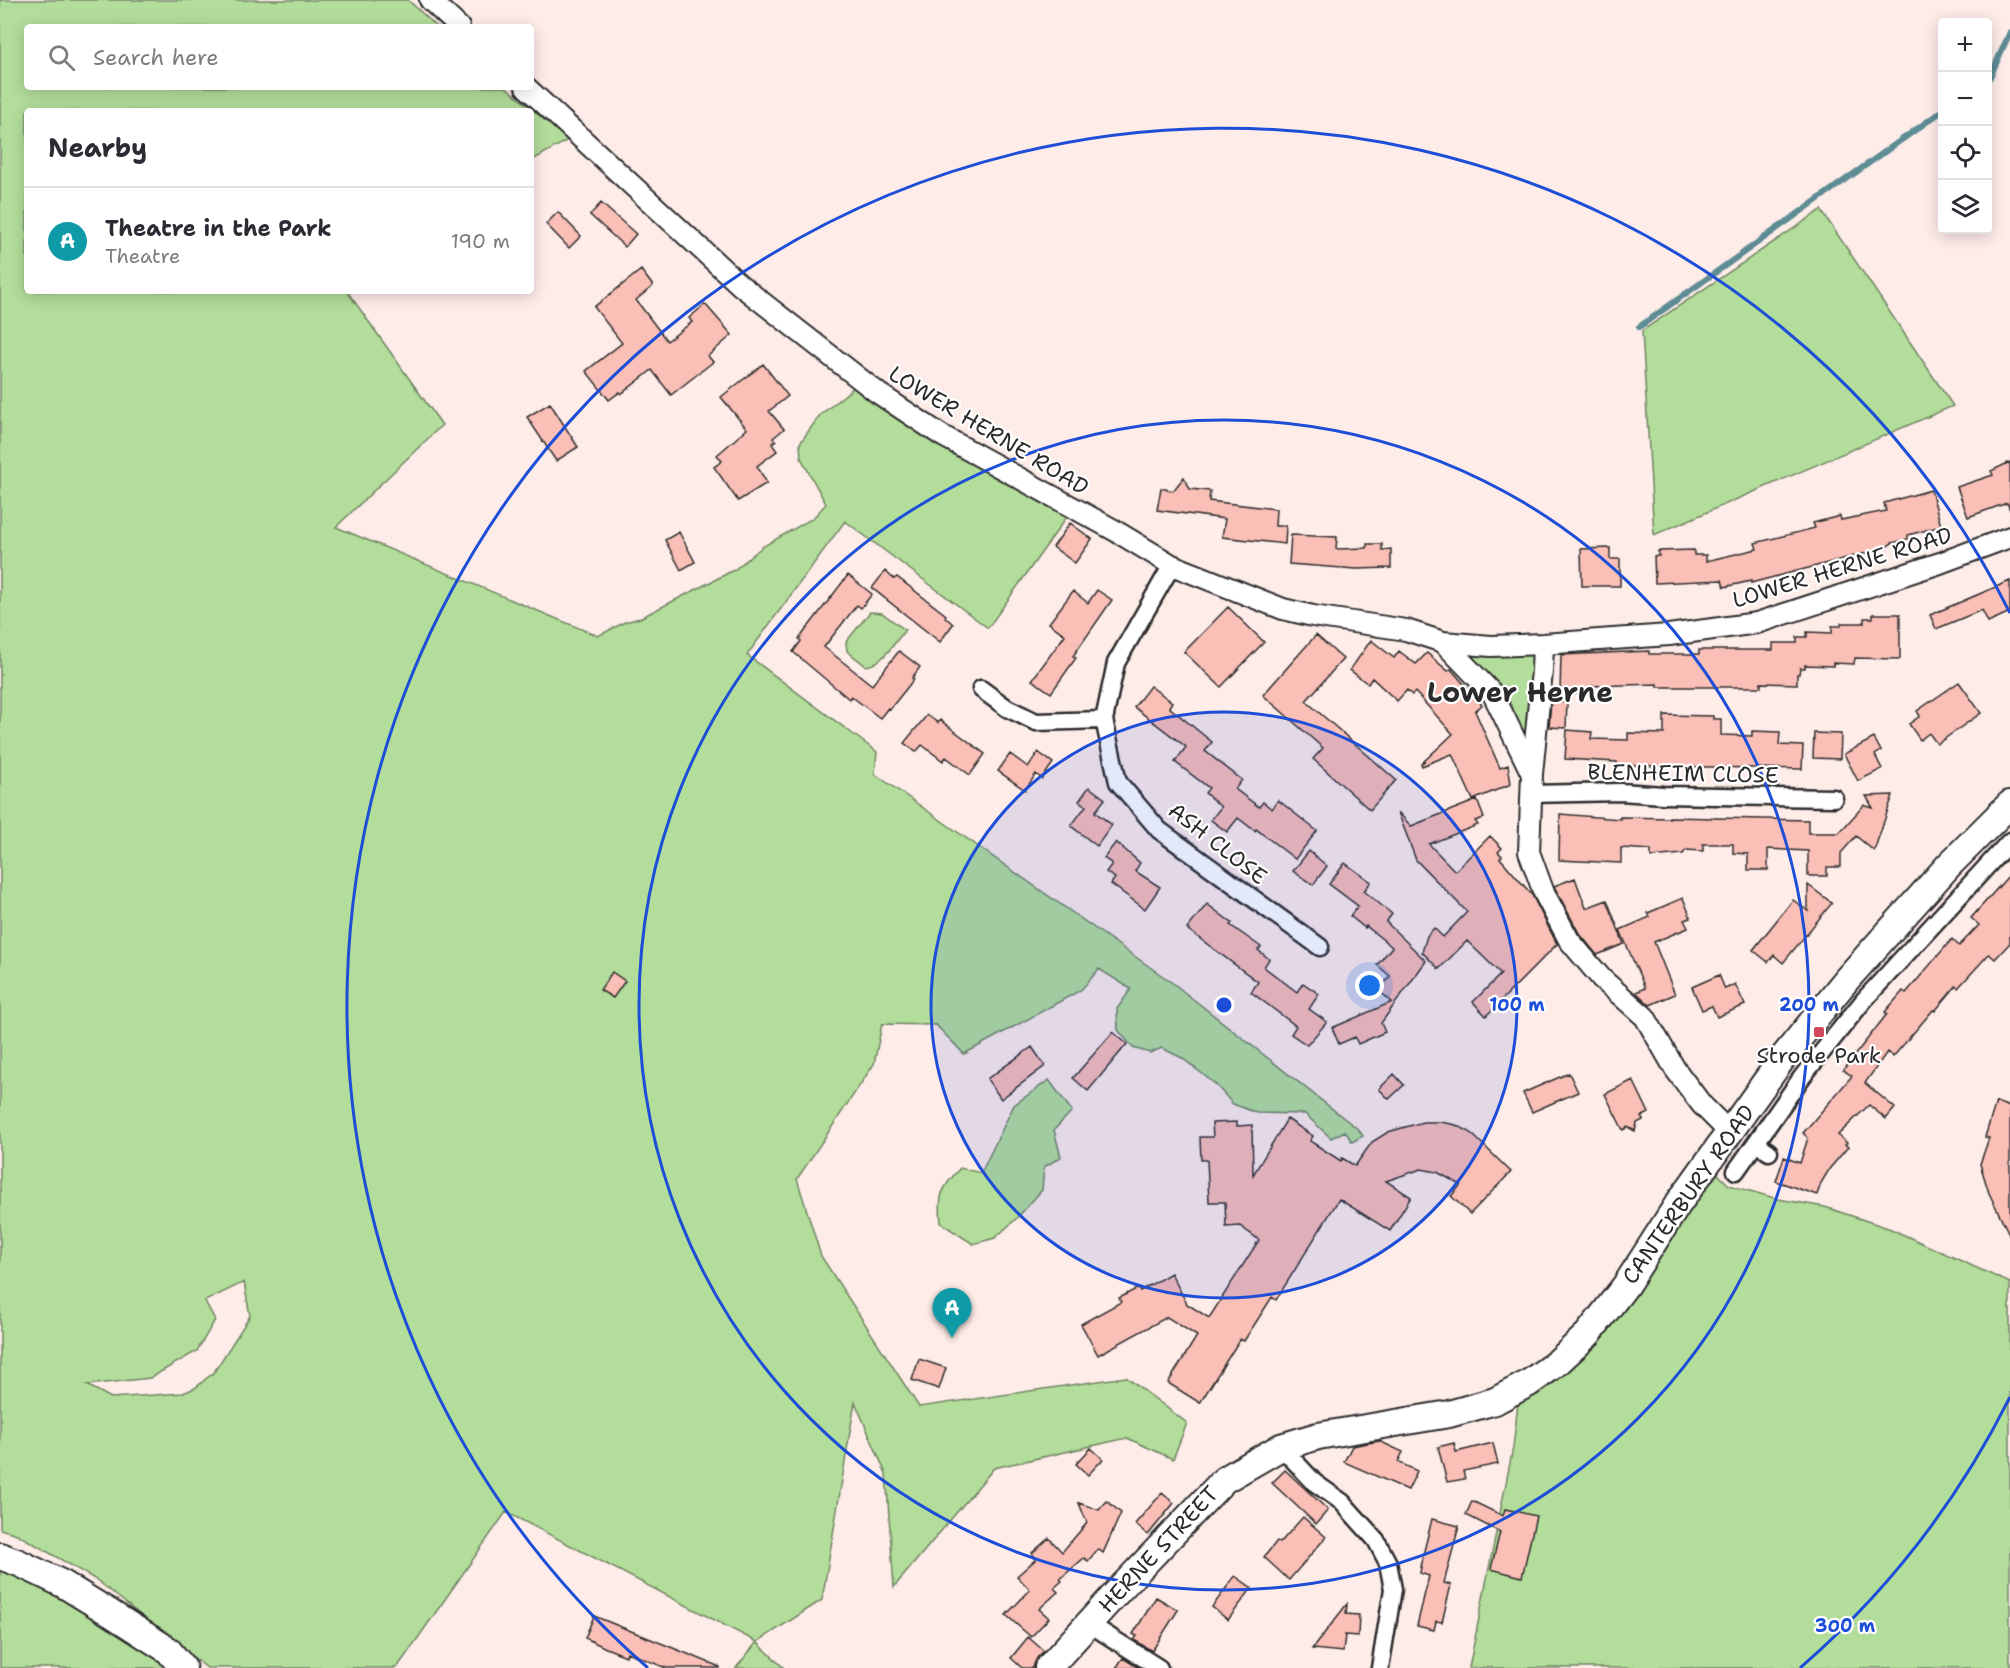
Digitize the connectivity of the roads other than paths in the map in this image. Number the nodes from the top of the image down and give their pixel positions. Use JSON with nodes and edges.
{"nodes":[{"id":1,"x":430,"y":0,"type":"edge"},
{"id":2,"x":456,"y":24,"type":"edge"},
{"id":3,"x":529,"y":90,"type":"edge"},
{"id":4,"x":2010,"y":537,"type":"edge"},
{"id":5,"x":1172,"y":565,"type":"junction"},
{"id":6,"x":1443,"y":642,"type":"junction"},
{"id":7,"x":1543,"y":644,"type":"junction"},
{"id":8,"x":981,"y":689,"type":"dead end"},
{"id":9,"x":1104,"y":720,"type":"junction"},
{"id":10,"x":1532,"y":774,"type":"junction"},
{"id":11,"x":1531,"y":794,"type":"junction"},
{"id":12,"x":1834,"y":798,"type":"dead end"},
{"id":13,"x":2010,"y":804,"type":"edge"},
{"id":14,"x":1987,"y":826,"type":"junction"},
{"id":15,"x":2008,"y":846,"type":"edge"},
{"id":16,"x":1320,"y":947,"type":"dead end"},
{"id":17,"x":1730,"y":1133,"type":"junction"},
{"id":18,"x":1736,"y":1172,"type":"dead end"},
{"id":19,"x":1281,"y":1447,"type":"junction"},
{"id":20,"x":0,"y":1556,"type":"edge"},
{"id":21,"x":1088,"y":1623,"type":"junction"},
{"id":22,"x":183,"y":1668,"type":"edge"},
{"id":23,"x":1048,"y":1668,"type":"edge"},
{"id":24,"x":1159,"y":1668,"type":"edge"},
{"id":25,"x":1380,"y":1668,"type":"edge"}],
"edges":[{"from":1,"to":2,"type":"street"},
{"from":3,"to":5,"type":"street","name":"LOWER HERNE ROAD"},
{"from":4,"to":7,"type":"street","name":"LOWER HERNE ROAD"},
{"from":5,"to":6,"type":"street","name":"LOWER HERNE ROAD"},
{"from":5,"to":9,"type":"street","name":"ASH CLOSE"},
{"from":6,"to":7,"type":"street","name":"LOWER HERNE ROAD"},
{"from":6,"to":10,"type":"street","name":"LOWER HERNE ROAD"},
{"from":7,"to":10,"type":"street","name":"LOWER HERNE ROAD"},
{"from":8,"to":9,"type":"street"},
{"from":9,"to":16,"type":"street","name":"ASH CLOSE"},
{"from":10,"to":11,"type":"street","name":"LOWER HERNE ROAD"},
{"from":11,"to":12,"type":"street","name":"BLENHEIM CLOSE"},
{"from":11,"to":17,"type":"street","name":"LOWER HERNE ROAD"},
{"from":13,"to":14,"type":"main road","name":"CANTERBURY ROAD"},
{"from":14,"to":15,"type":"street"},
{"from":14,"to":17,"type":"main road","name":"CANTERBURY ROAD"},
{"from":15,"to":18,"type":"street","name":"CANTERBURY ROAD"},
{"from":17,"to":19,"type":"main road","name":"CANTERBURY ROAD"},
{"from":19,"to":21,"type":"main road","name":"HERNE STREET"},
{"from":19,"to":25,"type":"street"},
{"from":20,"to":22,"type":"main road"},
{"from":21,"to":23,"type":"main road","name":"HERNE STREET"},
{"from":21,"to":24,"type":"street"}]}
